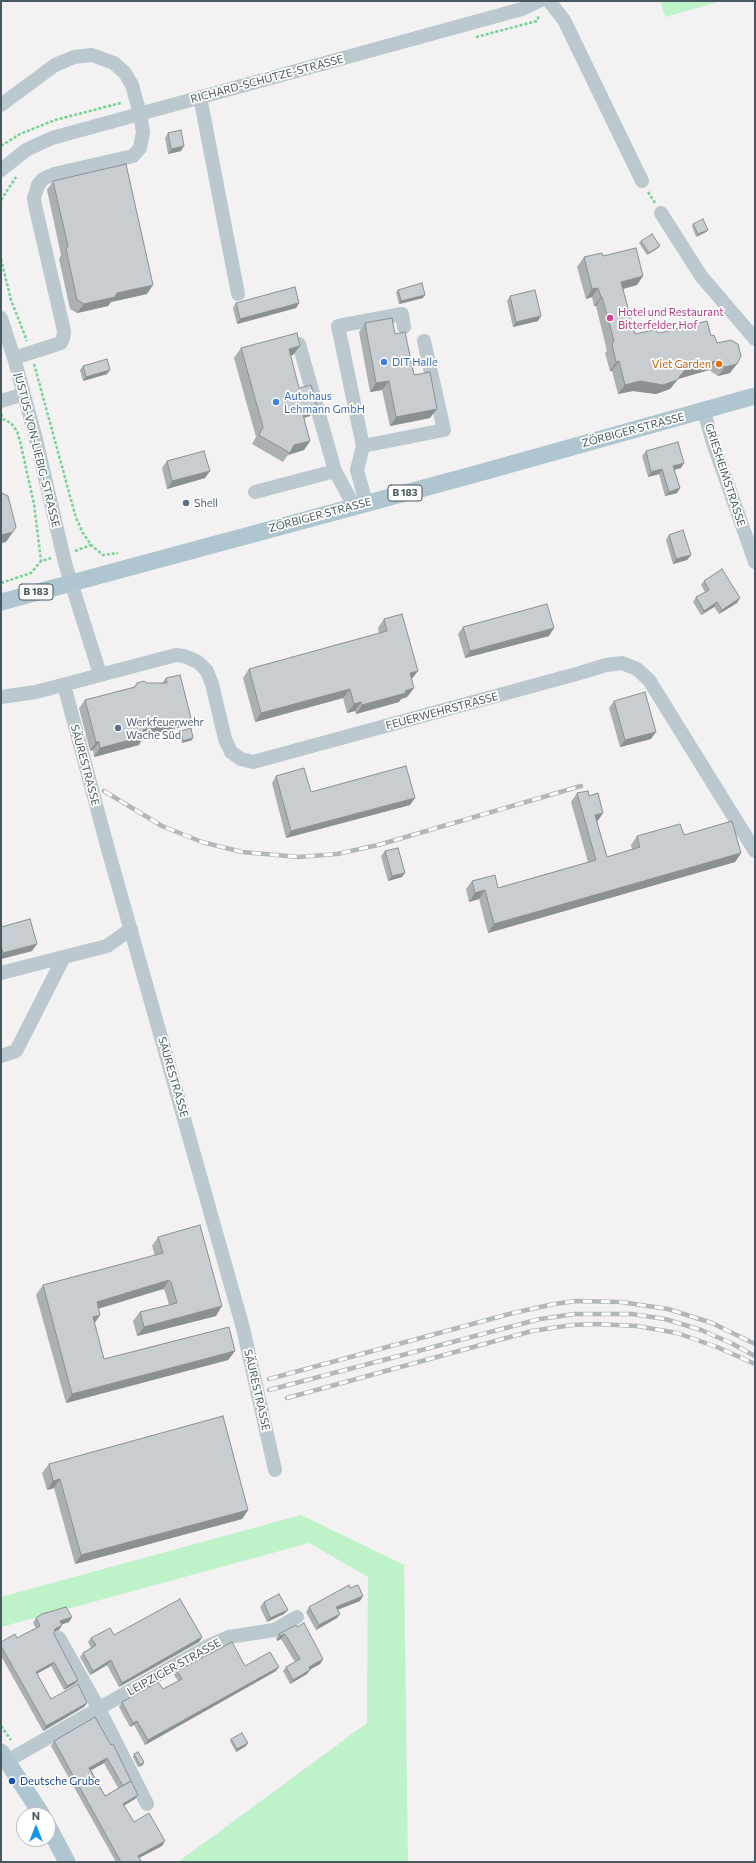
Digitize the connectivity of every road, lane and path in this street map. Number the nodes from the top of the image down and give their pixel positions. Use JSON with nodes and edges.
{"nodes":[{"id":1,"x":549,"y":3,"type":"edge"},
{"id":2,"x":469,"y":39,"type":"dead end"},
{"id":3,"x":200,"y":97,"type":"junction"},
{"id":4,"x":1,"y":105,"type":"edge"},
{"id":5,"x":140,"y":114,"type":"junction"},
{"id":6,"x":1,"y":170,"type":"edge"},
{"id":7,"x":18,"y":174,"type":"dead end"},
{"id":8,"x":642,"y":181,"type":"joint"},
{"id":9,"x":1,"y":200,"type":"edge"},
{"id":10,"x":661,"y":213,"type":"joint"},
{"id":11,"x":1,"y":259,"type":"edge"},
{"id":12,"x":238,"y":294,"type":"dead end"},
{"id":13,"x":1,"y":318,"type":"edge"},
{"id":14,"x":404,"y":327,"type":"dead end"},
{"id":15,"x":755,"y":339,"type":"edge"},
{"id":16,"x":424,"y":341,"type":"dead end"},
{"id":17,"x":299,"y":344,"type":"edge"},
{"id":18,"x":31,"y":353,"type":"junction"},
{"id":19,"x":14,"y":358,"type":"junction"},
{"id":20,"x":24,"y":394,"type":"junction"},
{"id":21,"x":755,"y":396,"type":"edge"},
{"id":22,"x":1,"y":401,"type":"edge"},
{"id":23,"x":704,"y":410,"type":"junction"},
{"id":24,"x":1,"y":414,"type":"edge"},
{"id":25,"x":363,"y":446,"type":"junction"},
{"id":26,"x":335,"y":471,"type":"junction"},
{"id":27,"x":255,"y":492,"type":"dead end"},
{"id":28,"x":360,"y":505,"type":"junction"},
{"id":29,"x":92,"y":545,"type":"junction"},
{"id":30,"x":63,"y":555,"type":"junction"},
{"id":31,"x":103,"y":556,"type":"dead end"},
{"id":32,"x":41,"y":561,"type":"junction"},
{"id":33,"x":755,"y":562,"type":"edge"},
{"id":34,"x":1,"y":583,"type":"edge"},
{"id":35,"x":71,"y":583,"type":"junction"},
{"id":36,"x":1,"y":602,"type":"edge"},
{"id":37,"x":100,"y":674,"type":"junction"},
{"id":38,"x":64,"y":685,"type":"junction"},
{"id":39,"x":1,"y":697,"type":"edge"},
{"id":40,"x":755,"y":850,"type":"edge"},
{"id":41,"x":131,"y":929,"type":"junction"},
{"id":42,"x":64,"y":957,"type":"junction"},
{"id":43,"x":1,"y":973,"type":"edge"},
{"id":44,"x":1,"y":1056,"type":"edge"},
{"id":45,"x":275,"y":1470,"type":"dead end"},
{"id":46,"x":297,"y":1617,"type":"dead end"},
{"id":47,"x":59,"y":1638,"type":"dead end"},
{"id":48,"x":99,"y":1709,"type":"junction"},
{"id":49,"x":4,"y":1756,"type":"edge"},
{"id":50,"x":147,"y":1804,"type":"dead end"},
{"id":51,"x":37,"y":1807,"type":"edge"},
{"id":52,"x":56,"y":1842,"type":"edge"},
{"id":53,"x":66,"y":1862,"type":"edge"}],
"edges":[{"from":1,"to":2,"type":"path"},
{"from":1,"to":3,"type":"street","name":"RICHARD-SCHÜTZE-STRASSE"},
{"from":1,"to":8,"type":"street"},
{"from":3,"to":5,"type":"street","name":"RICHARD-SCHÜTZE-STRASSE"},
{"from":3,"to":12,"type":"street"},
{"from":4,"to":5,"type":"street"},
{"from":5,"to":6,"type":"street","name":"RICHARD-SCHÜTZE-STRASSE"},
{"from":5,"to":18,"type":"street"},
{"from":7,"to":9,"type":"path"},
{"from":8,"to":10,"type":"path"},
{"from":10,"to":15,"type":"street"},
{"from":11,"to":18,"type":"path"},
{"from":13,"to":19,"type":"street","name":"JUSTUS-VON-LIEBIG-STRASSE"},
{"from":14,"to":25,"type":"street"},
{"from":16,"to":25,"type":"street"},
{"from":17,"to":26,"type":"street"},
{"from":18,"to":19,"type":"street"},
{"from":18,"to":29,"type":"path"},
{"from":19,"to":20,"type":"street","name":"JUSTUS-VON-LIEBIG-STRASSE"},
{"from":20,"to":22,"type":"street"},
{"from":20,"to":30,"type":"street","name":"JUSTUS-VON-LIEBIG-STRASSE"},
{"from":21,"to":23,"type":"main road","name":"ZÖRBIGER STRASSE","number":"B 183"},
{"from":23,"to":28,"type":"main road","name":"ZÖRBIGER STRASSE","number":"B 183"},
{"from":23,"to":33,"type":"street","name":"GRIESHEIMSTRASSE"},
{"from":24,"to":32,"type":"path"},
{"from":25,"to":28,"type":"street"},
{"from":26,"to":27,"type":"street"},
{"from":26,"to":28,"type":"street"},
{"from":28,"to":35,"type":"main road","name":"ZÖRBIGER STRASSE","number":"B 183"},
{"from":29,"to":30,"type":"path"},
{"from":29,"to":31,"type":"path"},
{"from":30,"to":32,"type":"path"},
{"from":30,"to":35,"type":"street","name":"JUSTUS-VON-LIEBIG-STRASSE"},
{"from":32,"to":34,"type":"path"},
{"from":35,"to":36,"type":"main road","name":"ZÖRBIGER STRASSE","number":"B 183"},
{"from":35,"to":37,"type":"street"},
{"from":37,"to":38,"type":"street"},
{"from":37,"to":40,"type":"street","name":"FEUERWEHRSTRASSE"},
{"from":38,"to":39,"type":"street"},
{"from":38,"to":41,"type":"street","name":"SÄURESTRASSE"},
{"from":41,"to":42,"type":"street"},
{"from":41,"to":45,"type":"street","name":"SÄURESTRASSE"},
{"from":42,"to":43,"type":"street"},
{"from":42,"to":44,"type":"street"},
{"from":46,"to":48,"type":"street","name":"LEIPZIGER STRASSE"},
{"from":47,"to":48,"type":"street"},
{"from":48,"to":49,"type":"street","name":"LEIPZIGER STRASSE"},
{"from":48,"to":50,"type":"street"},
{"from":49,"to":51,"type":"main road","name":"LEIPZIGER STRASSE"},
{"from":52,"to":53,"type":"main road"}]}
